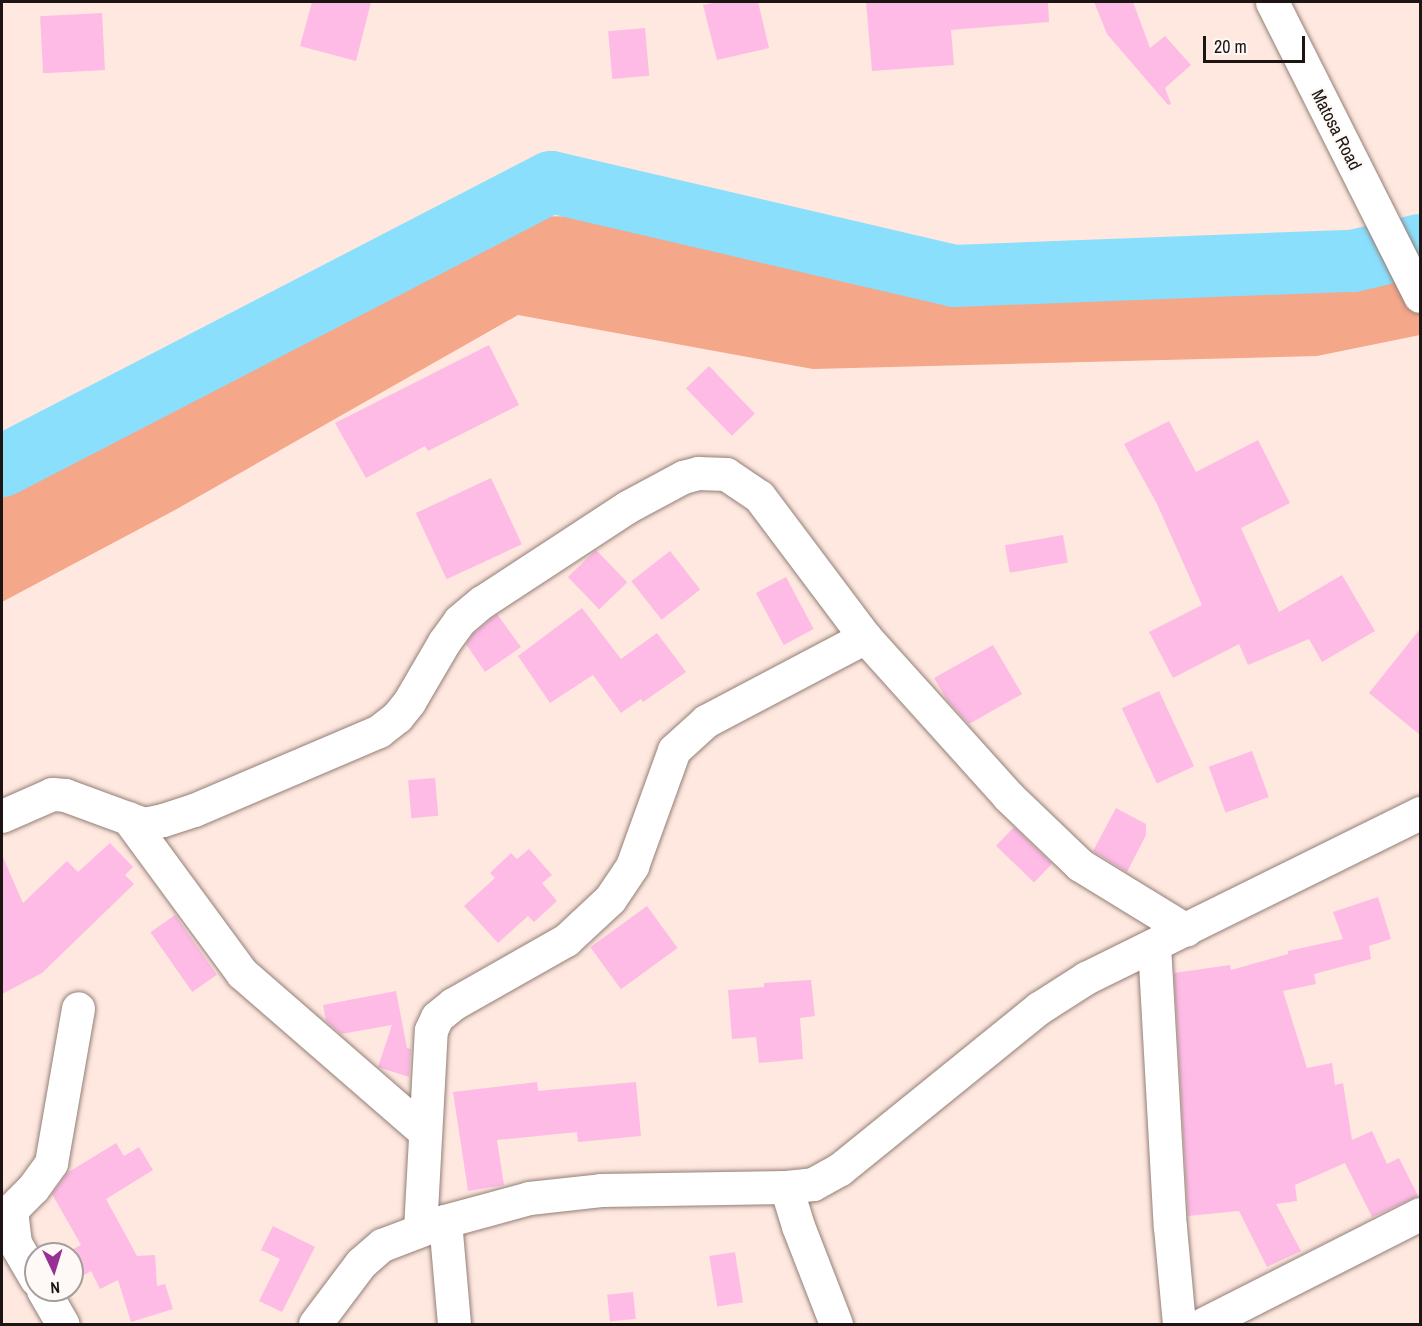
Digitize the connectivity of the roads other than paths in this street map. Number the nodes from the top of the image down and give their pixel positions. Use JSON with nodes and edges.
{"nodes":[{"id":1,"x":1272,"y":2,"type":"edge"},
{"id":2,"x":1420,"y":296,"type":"edge"},
{"id":3,"x":865,"y":638,"type":"junction"},
{"id":4,"x":1420,"y":813,"type":"edge"},
{"id":5,"x":2,"y":816,"type":"edge"},
{"id":6,"x":128,"y":818,"type":"junction"},
{"id":7,"x":1186,"y":930,"type":"junction"},
{"id":8,"x":1154,"y":945,"type":"junction"},
{"id":9,"x":78,"y":1008,"type":"dead end"},
{"id":10,"x":425,"y":1132,"type":"junction"},
{"id":11,"x":786,"y":1187,"type":"junction"},
{"id":12,"x":1420,"y":1214,"type":"edge"},
{"id":13,"x":432,"y":1226,"type":"junction"},
{"id":14,"x":8,"y":1247,"type":"edge"},
{"id":15,"x":24,"y":1265,"type":"edge"},
{"id":16,"x":50,"y":1302,"type":"edge"},
{"id":17,"x":63,"y":1324,"type":"edge"},
{"id":18,"x":315,"y":1324,"type":"edge"},
{"id":19,"x":454,"y":1324,"type":"edge"},
{"id":20,"x":836,"y":1324,"type":"edge"},
{"id":21,"x":1179,"y":1324,"type":"edge"},
{"id":22,"x":1203,"y":1324,"type":"edge"}],
"edges":[{"from":1,"to":2,"type":"street","name":"Matosa Road"},
{"from":3,"to":6,"type":"street"},
{"from":3,"to":7,"type":"street"},
{"from":3,"to":10,"type":"street"},
{"from":4,"to":7,"type":"street"},
{"from":5,"to":6,"type":"street"},
{"from":6,"to":10,"type":"street"},
{"from":7,"to":8,"type":"street"},
{"from":8,"to":11,"type":"street"},
{"from":8,"to":21,"type":"street"},
{"from":9,"to":14,"type":"street"},
{"from":10,"to":13,"type":"street"},
{"from":11,"to":13,"type":"street"},
{"from":11,"to":20,"type":"street"},
{"from":12,"to":22,"type":"street"},
{"from":13,"to":18,"type":"street"},
{"from":13,"to":19,"type":"street"},
{"from":14,"to":15,"type":"street"},
{"from":16,"to":17,"type":"street"}]}
